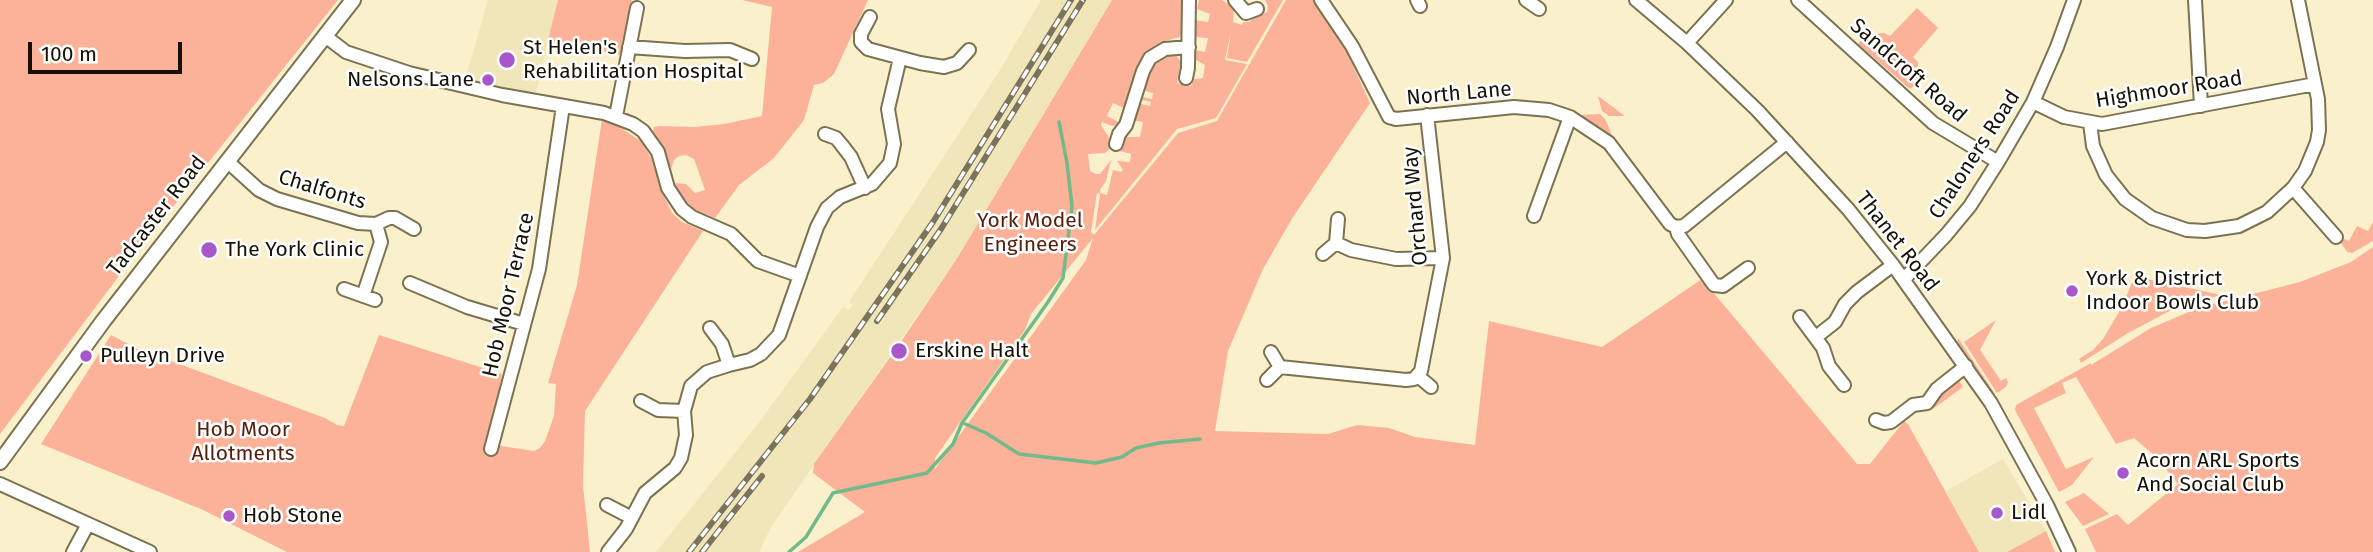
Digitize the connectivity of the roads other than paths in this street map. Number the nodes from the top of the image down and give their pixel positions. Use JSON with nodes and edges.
{"nodes":[{"id":1,"x":354,"y":0,"type":"edge"},
{"id":2,"x":1189,"y":0,"type":"edge"},
{"id":3,"x":1235,"y":0,"type":"edge"},
{"id":4,"x":1340,"y":0,"type":"edge"},
{"id":5,"x":1526,"y":0,"type":"edge"},
{"id":6,"x":1636,"y":0,"type":"edge"},
{"id":7,"x":1726,"y":0,"type":"edge"},
{"id":8,"x":1798,"y":0,"type":"edge"},
{"id":9,"x":2074,"y":0,"type":"edge"},
{"id":10,"x":2195,"y":0,"type":"edge"},
{"id":11,"x":2298,"y":0,"type":"edge"},
{"id":12,"x":1325,"y":5,"type":"edge"},
{"id":13,"x":637,"y":8,"type":"dead end"},
{"id":14,"x":1257,"y":9,"type":"dead end"},
{"id":15,"x":1539,"y":9,"type":"dead end"},
{"id":16,"x":870,"y":18,"type":"dead end"},
{"id":17,"x":325,"y":36,"type":"junction"},
{"id":18,"x":1688,"y":43,"type":"junction"},
{"id":19,"x":629,"y":47,"type":"junction"},
{"id":20,"x":1189,"y":47,"type":"junction"},
{"id":21,"x":970,"y":50,"type":"dead end"},
{"id":22,"x":900,"y":58,"type":"junction"},
{"id":23,"x":752,"y":59,"type":"dead end"},
{"id":24,"x":1191,"y":72,"type":"dead end"},
{"id":25,"x":2315,"y":84,"type":"junction"},
{"id":26,"x":2033,"y":102,"type":"junction"},
{"id":27,"x":563,"y":106,"type":"junction"},
{"id":28,"x":2202,"y":106,"type":"junction"},
{"id":29,"x":1427,"y":115,"type":"junction"},
{"id":30,"x":616,"y":116,"type":"junction"},
{"id":31,"x":1570,"y":117,"type":"junction"},
{"id":32,"x":2090,"y":123,"type":"junction"},
{"id":33,"x":825,"y":134,"type":"dead end"},
{"id":34,"x":1787,"y":142,"type":"junction"},
{"id":35,"x":1116,"y":144,"type":"dead end"},
{"id":36,"x":227,"y":161,"type":"junction"},
{"id":37,"x":1998,"y":162,"type":"junction"},
{"id":38,"x":865,"y":188,"type":"junction"},
{"id":39,"x":2293,"y":188,"type":"junction"},
{"id":40,"x":1534,"y":216,"type":"dead end"},
{"id":41,"x":1338,"y":219,"type":"dead end"},
{"id":42,"x":376,"y":224,"type":"junction"},
{"id":43,"x":1676,"y":227,"type":"junction"},
{"id":44,"x":414,"y":229,"type":"dead end"},
{"id":45,"x":2336,"y":237,"type":"dead end"},
{"id":46,"x":1336,"y":243,"type":"junction"},
{"id":47,"x":1323,"y":254,"type":"dead end"},
{"id":48,"x":1443,"y":258,"type":"junction"},
{"id":49,"x":1894,"y":265,"type":"junction"},
{"id":50,"x":1748,"y":268,"type":"dead end"},
{"id":51,"x":800,"y":276,"type":"junction"},
{"id":52,"x":1904,"y":279,"type":"junction"},
{"id":53,"x":410,"y":283,"type":"dead end"},
{"id":54,"x":344,"y":289,"type":"dead end"},
{"id":55,"x":1800,"y":317,"type":"dead end"},
{"id":56,"x":524,"y":324,"type":"junction"},
{"id":57,"x":710,"y":328,"type":"dead end"},
{"id":58,"x":1815,"y":337,"type":"junction"},
{"id":59,"x":1271,"y":352,"type":"dead end"},
{"id":60,"x":729,"y":365,"type":"junction"},
{"id":61,"x":1966,"y":366,"type":"junction"},
{"id":62,"x":1280,"y":368,"type":"junction"},
{"id":63,"x":1418,"y":376,"type":"junction"},
{"id":64,"x":1267,"y":380,"type":"dead end"},
{"id":65,"x":1844,"y":385,"type":"dead end"},
{"id":66,"x":1431,"y":387,"type":"dead end"},
{"id":67,"x":641,"y":401,"type":"dead end"},
{"id":68,"x":684,"y":411,"type":"junction"},
{"id":69,"x":1876,"y":420,"type":"dead end"},
{"id":70,"x":491,"y":449,"type":"dead end"},
{"id":71,"x":0,"y":462,"type":"edge"},
{"id":72,"x":0,"y":484,"type":"edge"},
{"id":73,"x":607,"y":505,"type":"dead end"},
{"id":74,"x":632,"y":518,"type":"junction"},
{"id":75,"x":88,"y":524,"type":"junction"},
{"id":76,"x":73,"y":552,"type":"edge"},
{"id":77,"x":150,"y":552,"type":"edge"},
{"id":78,"x":608,"y":552,"type":"edge"},
{"id":79,"x":2069,"y":552,"type":"edge"}],
"edges":[{"from":1,"to":17,"type":"main road","name":"Tadcaster Road"},
{"from":2,"to":20,"type":"street"},
{"from":3,"to":14,"type":"street"},
{"from":4,"to":12,"type":"street"},
{"from":5,"to":15,"type":"street"},
{"from":6,"to":18,"type":"street","name":"Thanet Road"},
{"from":7,"to":18,"type":"street"},
{"from":8,"to":37,"type":"street","name":"Sandcroft Road"},
{"from":9,"to":26,"type":"street","name":"Chaloners Road"},
{"from":10,"to":28,"type":"street"},
{"from":11,"to":25,"type":"street"},
{"from":12,"to":29,"type":"street","name":"North Lane"},
{"from":13,"to":19,"type":"street"},
{"from":16,"to":22,"type":"street"},
{"from":17,"to":27,"type":"street"},
{"from":17,"to":36,"type":"main road","name":"Tadcaster Road"},
{"from":18,"to":34,"type":"street","name":"Thanet Road"},
{"from":19,"to":23,"type":"street"},
{"from":19,"to":30,"type":"street"},
{"from":20,"to":24,"type":"street"},
{"from":20,"to":35,"type":"street"},
{"from":21,"to":22,"type":"street"},
{"from":22,"to":38,"type":"street"},
{"from":25,"to":28,"type":"street","name":"Highmoor Road"},
{"from":25,"to":39,"type":"street"},
{"from":26,"to":32,"type":"street","name":"Highmoor Road"},
{"from":26,"to":37,"type":"street","name":"Chaloners Road"},
{"from":27,"to":30,"type":"street"},
{"from":27,"to":56,"type":"street","name":"Hob Moor Terrace"},
{"from":28,"to":32,"type":"street","name":"Highmoor Road"},
{"from":29,"to":31,"type":"street","name":"North Lane"},
{"from":29,"to":48,"type":"street","name":"Orchard Way"},
{"from":30,"to":51,"type":"street"},
{"from":31,"to":40,"type":"street"},
{"from":31,"to":43,"type":"street","name":"North Lane"},
{"from":32,"to":39,"type":"street"},
{"from":33,"to":38,"type":"street"},
{"from":34,"to":43,"type":"street"},
{"from":34,"to":49,"type":"street","name":"Thanet Road"},
{"from":36,"to":42,"type":"street","name":"Chalfonts"},
{"from":36,"to":71,"type":"main road","name":"Tadcaster Road"},
{"from":37,"to":52,"type":"street","name":"Chaloners Road"},
{"from":38,"to":51,"type":"street"},
{"from":39,"to":45,"type":"street"},
{"from":41,"to":46,"type":"street"},
{"from":42,"to":44,"type":"street","name":"Chalfonts"},
{"from":42,"to":54,"type":"street","name":"Chalfonts"},
{"from":43,"to":50,"type":"street","name":"North Lane"},
{"from":46,"to":47,"type":"street"},
{"from":46,"to":48,"type":"street"},
{"from":48,"to":63,"type":"street","name":"Orchard Way"},
{"from":49,"to":52,"type":"street","name":"Thanet Road"},
{"from":49,"to":58,"type":"street"},
{"from":51,"to":60,"type":"street"},
{"from":52,"to":61,"type":"street","name":"Thanet Road"},
{"from":53,"to":56,"type":"street"},
{"from":55,"to":58,"type":"street"},
{"from":56,"to":70,"type":"street","name":"Hob Moor Terrace"},
{"from":57,"to":60,"type":"street"},
{"from":58,"to":65,"type":"street"},
{"from":59,"to":62,"type":"street"},
{"from":60,"to":68,"type":"street"},
{"from":61,"to":69,"type":"street"},
{"from":61,"to":79,"type":"street","name":"Thanet Road"},
{"from":62,"to":63,"type":"street"},
{"from":62,"to":64,"type":"street"},
{"from":63,"to":66,"type":"street"},
{"from":67,"to":68,"type":"street"},
{"from":68,"to":74,"type":"street"},
{"from":72,"to":75,"type":"street"},
{"from":73,"to":74,"type":"street"},
{"from":74,"to":78,"type":"street"},
{"from":75,"to":76,"type":"street"},
{"from":75,"to":77,"type":"street"}]}
